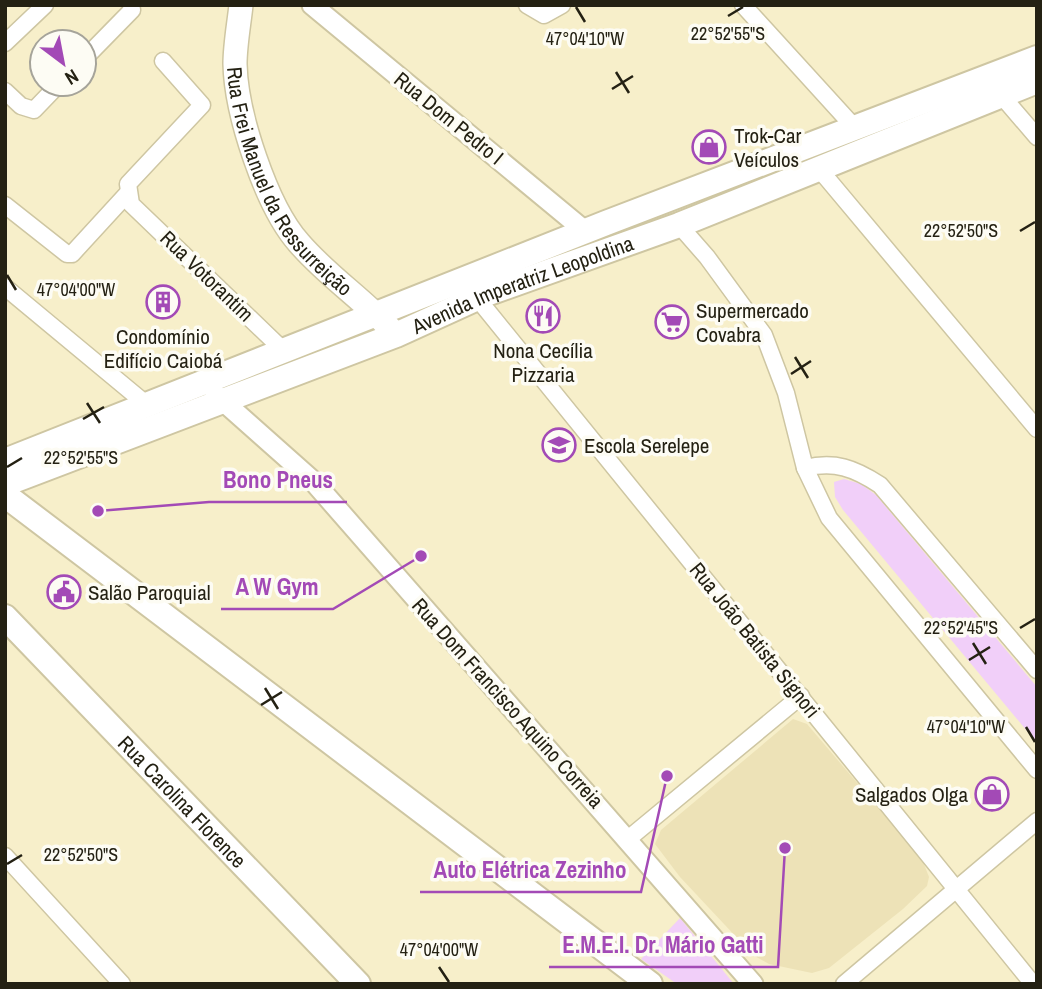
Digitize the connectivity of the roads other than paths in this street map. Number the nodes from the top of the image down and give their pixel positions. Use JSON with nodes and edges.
{"nodes":[{"id":1,"x":45,"y":5,"type":"edge"},
{"id":2,"x":131,"y":5,"type":"edge"},
{"id":3,"x":312,"y":5,"type":"edge"},
{"id":4,"x":527,"y":5,"type":"edge"},
{"id":5,"x":562,"y":5,"type":"edge"},
{"id":6,"x":743,"y":5,"type":"edge"},
{"id":7,"x":243,"y":10,"type":"edge"},
{"id":8,"x":5,"y":43,"type":"edge"},
{"id":9,"x":98,"y":45,"type":"edge"},
{"id":10,"x":1037,"y":58,"type":"edge"},
{"id":11,"x":163,"y":61,"type":"dead end"},
{"id":12,"x":1037,"y":81,"type":"edge"},
{"id":13,"x":5,"y":90,"type":"edge"},
{"id":14,"x":1001,"y":95,"type":"junction"},
{"id":15,"x":46,"y":98,"type":"edge"},
{"id":16,"x":855,"y":128,"type":"junction"},
{"id":17,"x":1037,"y":137,"type":"edge"},
{"id":18,"x":820,"y":170,"type":"junction"},
{"id":19,"x":129,"y":199,"type":"junction"},
{"id":20,"x":5,"y":205,"type":"edge"},
{"id":21,"x":679,"y":225,"type":"junction"},
{"id":22,"x":585,"y":231,"type":"junction"},
{"id":23,"x":571,"y":263,"type":"junction"},
{"id":24,"x":5,"y":288,"type":"edge"},
{"id":25,"x":477,"y":298,"type":"junction"},
{"id":26,"x":377,"y":314,"type":"junction"},
{"id":27,"x":396,"y":335,"type":"junction"},
{"id":28,"x":283,"y":350,"type":"junction"},
{"id":29,"x":201,"y":383,"type":"junction"},
{"id":30,"x":224,"y":401,"type":"junction"},
{"id":31,"x":146,"y":404,"type":"junction"},
{"id":32,"x":1037,"y":429,"type":"edge"},
{"id":33,"x":5,"y":461,"type":"edge"},
{"id":34,"x":805,"y":468,"type":"junction"},
{"id":35,"x":5,"y":484,"type":"edge"},
{"id":36,"x":5,"y":495,"type":"edge"},
{"id":37,"x":7,"y":621,"type":"edge"},
{"id":38,"x":1037,"y":670,"type":"edge"},
{"id":39,"x":801,"y":696,"type":"junction"},
{"id":40,"x":1037,"y":770,"type":"edge"},
{"id":41,"x":1037,"y":821,"type":"edge"},
{"id":42,"x":628,"y":839,"type":"junction"},
{"id":43,"x":5,"y":856,"type":"edge"},
{"id":44,"x":957,"y":887,"type":"junction"},
{"id":45,"x":748,"y":977,"type":"edge"},
{"id":46,"x":844,"y":983,"type":"edge"},
{"id":47,"x":122,"y":984,"type":"edge"},
{"id":48,"x":358,"y":984,"type":"edge"},
{"id":49,"x":650,"y":984,"type":"edge"},
{"id":50,"x":769,"y":984,"type":"edge"},
{"id":51,"x":1033,"y":984,"type":"edge"}],
"edges":[{"from":1,"to":8,"type":"street"},
{"from":2,"to":9,"type":"street"},
{"from":3,"to":22,"type":"street","name":"Rua Dom Pedro I"},
{"from":4,"to":5,"type":"street"},
{"from":6,"to":16,"type":"street"},
{"from":7,"to":26,"type":"main road","name":"Rua Frei Manuel da Ressurreição"},
{"from":10,"to":16,"type":"main road","name":"Avenida Imperatriz Leopoldina"},
{"from":11,"to":19,"type":"street"},
{"from":12,"to":14,"type":"main road","name":"Avenida Imperatriz Leopoldina"},
{"from":13,"to":15,"type":"street"},
{"from":14,"to":17,"type":"street"},
{"from":14,"to":18,"type":"main road","name":"Avenida Imperatriz Leopoldina"},
{"from":16,"to":22,"type":"main road","name":"Avenida Imperatriz Leopoldina"},
{"from":18,"to":21,"type":"main road","name":"Avenida Imperatriz Leopoldina"},
{"from":18,"to":32,"type":"street"},
{"from":19,"to":20,"type":"street"},
{"from":19,"to":28,"type":"street","name":"Rua Votorantim"},
{"from":21,"to":23,"type":"main road","name":"Avenida Imperatriz Leopoldina"},
{"from":21,"to":34,"type":"street"},
{"from":22,"to":23,"type":"main road"},
{"from":22,"to":26,"type":"main road","name":"Avenida Imperatriz Leopoldina"},
{"from":23,"to":25,"type":"main road","name":"Avenida Imperatriz Leopoldina"},
{"from":24,"to":31,"type":"street"},
{"from":25,"to":27,"type":"main road","name":"Avenida Imperatriz Leopoldina"},
{"from":25,"to":39,"type":"street","name":"Rua João Batista Signori"},
{"from":26,"to":27,"type":"main road","name":"Rua Frei Manuel da Ressurreição"},
{"from":26,"to":28,"type":"main road","name":"Avenida Imperatriz Leopoldina"},
{"from":27,"to":30,"type":"main road","name":"Avenida Imperatriz Leopoldina"},
{"from":28,"to":29,"type":"main road","name":"Avenida Imperatriz Leopoldina"},
{"from":29,"to":30,"type":"street","name":"Rua Dom Francisco Aquino Correia"},
{"from":29,"to":31,"type":"main road","name":"Avenida Imperatriz Leopoldina"},
{"from":30,"to":35,"type":"main road","name":"Avenida Imperatriz Leopoldina"},
{"from":30,"to":42,"type":"street","name":"Rua Dom Francisco Aquino Correia"},
{"from":31,"to":33,"type":"main road","name":"Avenida Imperatriz Leopoldina"},
{"from":34,"to":38,"type":"street"},
{"from":34,"to":40,"type":"street"},
{"from":36,"to":49,"type":"main road"},
{"from":37,"to":48,"type":"main road","name":"Rua Carolina Florence"},
{"from":39,"to":42,"type":"street"},
{"from":39,"to":44,"type":"street","name":"Rua João Batista Signori"},
{"from":41,"to":44,"type":"street"},
{"from":42,"to":45,"type":"street","name":"Rua Dom Francisco Aquino Correia"},
{"from":43,"to":47,"type":"street"},
{"from":44,"to":46,"type":"street"},
{"from":44,"to":51,"type":"street","name":"Rua João Batista Signori"},
{"from":45,"to":50,"type":"street","name":"Rua Dom Francisco Aquino Correia"}]}
